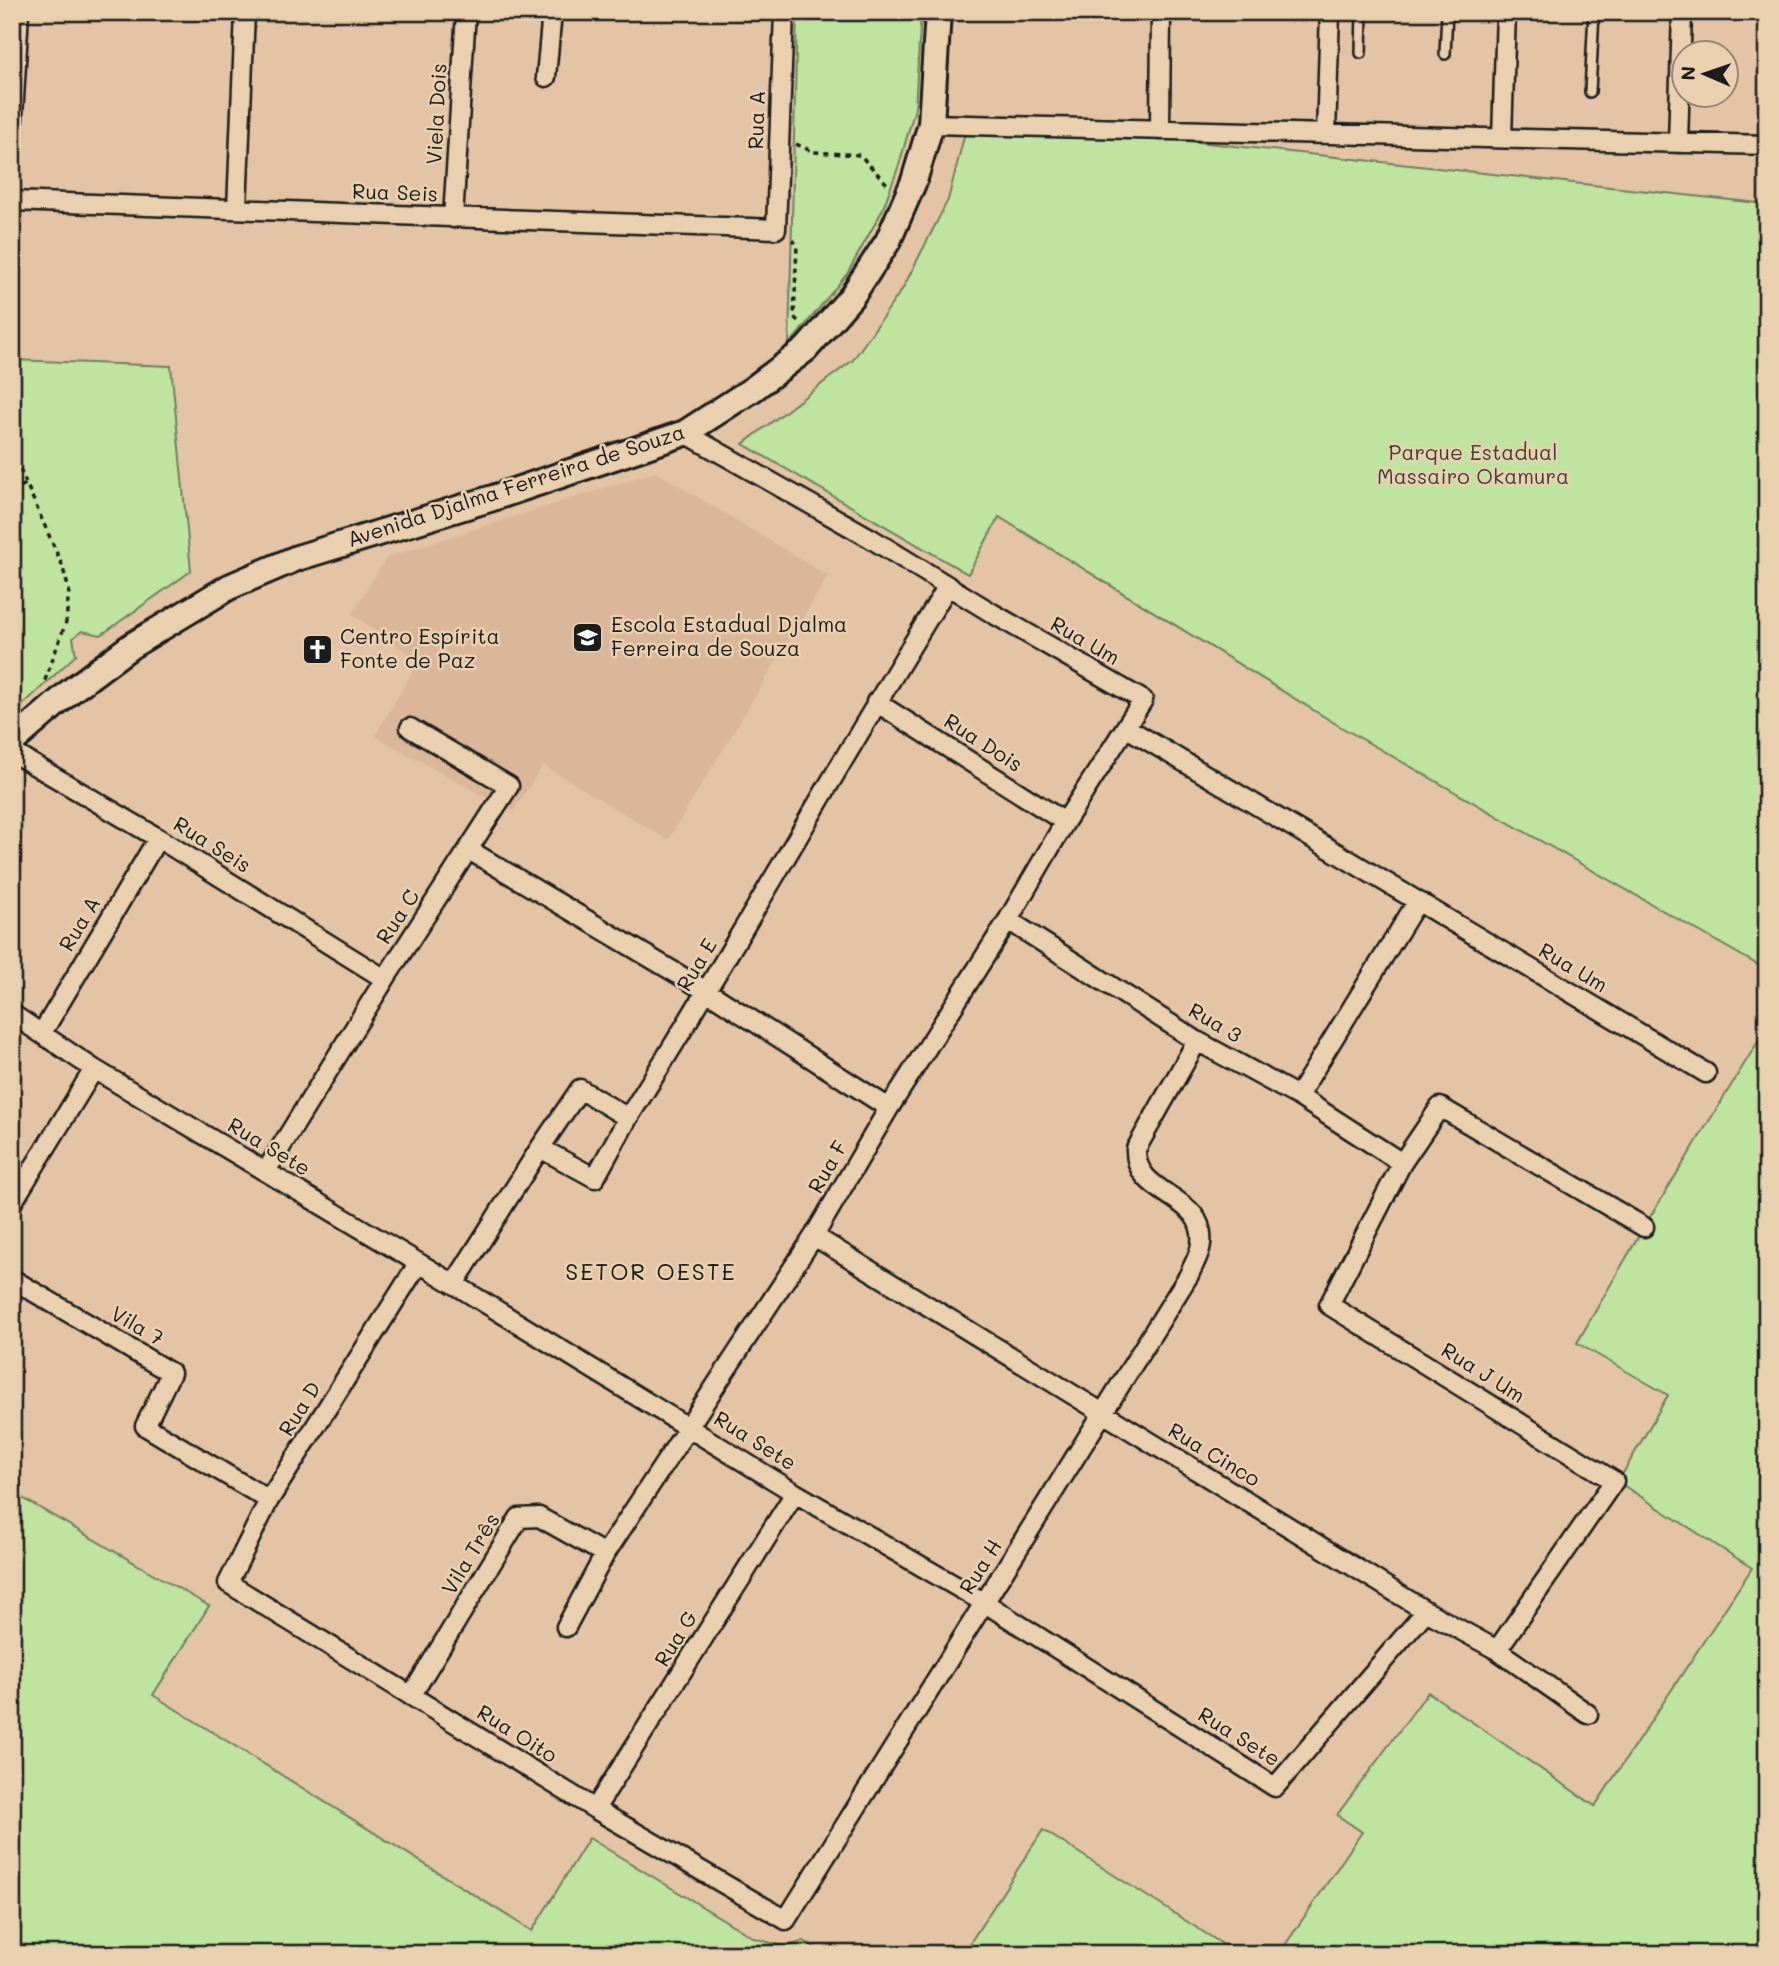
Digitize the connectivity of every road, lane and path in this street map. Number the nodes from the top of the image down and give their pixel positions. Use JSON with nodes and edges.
{"nodes":[{"id":1,"x":19,"y":12,"type":"edge"},
{"id":2,"x":245,"y":12,"type":"edge"},
{"id":3,"x":466,"y":12,"type":"edge"},
{"id":4,"x":552,"y":12,"type":"edge"},
{"id":5,"x":784,"y":12,"type":"edge"},
{"id":6,"x":938,"y":12,"type":"edge"},
{"id":7,"x":1161,"y":12,"type":"edge"},
{"id":8,"x":1330,"y":12,"type":"edge"},
{"id":9,"x":1362,"y":12,"type":"edge"},
{"id":10,"x":1447,"y":12,"type":"edge"},
{"id":11,"x":1506,"y":12,"type":"edge"},
{"id":12,"x":1594,"y":12,"type":"edge"},
{"id":13,"x":1682,"y":12,"type":"edge"},
{"id":14,"x":1361,"y":53,"type":"dead end"},
{"id":15,"x":1446,"y":54,"type":"dead end"},
{"id":16,"x":546,"y":77,"type":"dead end"},
{"id":17,"x":14,"y":90,"type":"edge"},
{"id":18,"x":1590,"y":92,"type":"dead end"},
{"id":19,"x":931,"y":124,"type":"junction"},
{"id":20,"x":1160,"y":130,"type":"junction"},
{"id":21,"x":12,"y":133,"type":"edge"},
{"id":22,"x":1326,"y":134,"type":"junction"},
{"id":23,"x":779,"y":135,"type":"junction"},
{"id":24,"x":1502,"y":138,"type":"junction"},
{"id":25,"x":1678,"y":143,"type":"junction"},
{"id":26,"x":1767,"y":145,"type":"edge"},
{"id":27,"x":12,"y":201,"type":"edge"},
{"id":28,"x":905,"y":202,"type":"junction"},
{"id":29,"x":237,"y":209,"type":"junction"},
{"id":30,"x":453,"y":218,"type":"junction"},
{"id":31,"x":776,"y":229,"type":"junction"},
{"id":32,"x":816,"y":338,"type":"junction"},
{"id":33,"x":685,"y":433,"type":"junction"},
{"id":34,"x":12,"y":452,"type":"edge"},
{"id":35,"x":26,"y":484,"type":"junction"},
{"id":36,"x":12,"y":491,"type":"edge"},
{"id":37,"x":948,"y":586,"type":"junction"},
{"id":38,"x":42,"y":690,"type":"dead end"},
{"id":39,"x":876,"y":702,"type":"junction"},
{"id":40,"x":410,"y":728,"type":"dead end"},
{"id":41,"x":1126,"y":728,"type":"junction"},
{"id":42,"x":12,"y":742,"type":"edge"},
{"id":43,"x":12,"y":752,"type":"edge"},
{"id":44,"x":1065,"y":822,"type":"junction"},
{"id":45,"x":158,"y":838,"type":"junction"},
{"id":46,"x":469,"y":850,"type":"junction"},
{"id":47,"x":1417,"y":902,"type":"junction"},
{"id":48,"x":1008,"y":920,"type":"junction"},
{"id":49,"x":385,"y":979,"type":"junction"},
{"id":50,"x":708,"y":992,"type":"junction"},
{"id":51,"x":12,"y":1014,"type":"edge"},
{"id":52,"x":42,"y":1032,"type":"junction"},
{"id":53,"x":1197,"y":1041,"type":"junction"},
{"id":54,"x":94,"y":1069,"type":"junction"},
{"id":55,"x":1706,"y":1073,"type":"dead end"},
{"id":56,"x":1298,"y":1096,"type":"junction"},
{"id":57,"x":889,"y":1108,"type":"junction"},
{"id":58,"x":628,"y":1118,"type":"junction"},
{"id":59,"x":540,"y":1148,"type":"junction"},
{"id":60,"x":1402,"y":1163,"type":"junction"},
{"id":61,"x":266,"y":1171,"type":"junction"},
{"id":62,"x":12,"y":1203,"type":"edge"},
{"id":63,"x":1644,"y":1227,"type":"dead end"},
{"id":64,"x":814,"y":1236,"type":"junction"},
{"id":65,"x":418,"y":1264,"type":"junction"},
{"id":66,"x":12,"y":1279,"type":"edge"},
{"id":67,"x":454,"y":1284,"type":"junction"},
{"id":68,"x":1103,"y":1414,"type":"junction"},
{"id":69,"x":690,"y":1426,"type":"junction"},
{"id":70,"x":795,"y":1493,"type":"junction"},
{"id":71,"x":269,"y":1500,"type":"junction"},
{"id":72,"x":605,"y":1555,"type":"junction"},
{"id":73,"x":228,"y":1583,"type":"joint"},
{"id":74,"x":985,"y":1603,"type":"junction"},
{"id":75,"x":1426,"y":1611,"type":"junction"},
{"id":76,"x":566,"y":1627,"type":"dead end"},
{"id":77,"x":1497,"y":1650,"type":"junction"},
{"id":78,"x":411,"y":1696,"type":"junction"},
{"id":79,"x":1588,"y":1714,"type":"dead end"},
{"id":80,"x":595,"y":1809,"type":"junction"},
{"id":81,"x":786,"y":1920,"type":"joint"}],
"edges":[{"from":1,"to":17,"type":"street"},
{"from":2,"to":29,"type":"street"},
{"from":3,"to":30,"type":"street","name":"Viela Dois"},
{"from":4,"to":16,"type":"street"},
{"from":5,"to":23,"type":"street","name":"Rua A"},
{"from":6,"to":19,"type":"main road","name":"Avenida Djalma Ferreira de Souza"},
{"from":7,"to":20,"type":"street"},
{"from":8,"to":22,"type":"street"},
{"from":9,"to":14,"type":"lane"},
{"from":10,"to":15,"type":"lane"},
{"from":11,"to":24,"type":"street"},
{"from":12,"to":18,"type":"lane"},
{"from":13,"to":25,"type":"street"},
{"from":17,"to":21,"type":"street"},
{"from":19,"to":20,"type":"street"},
{"from":19,"to":28,"type":"main road","name":"Avenida Djalma Ferreira de Souza"},
{"from":20,"to":22,"type":"street"},
{"from":22,"to":24,"type":"street"},
{"from":23,"to":28,"type":"path"},
{"from":23,"to":31,"type":"street","name":"Rua A"},
{"from":24,"to":25,"type":"street"},
{"from":25,"to":26,"type":"street"},
{"from":27,"to":29,"type":"street","name":"Rua Seis"},
{"from":28,"to":32,"type":"main road","name":"Avenida Djalma Ferreira de Souza"},
{"from":29,"to":30,"type":"street","name":"Rua Seis"},
{"from":30,"to":31,"type":"street","name":"Rua Seis"},
{"from":31,"to":32,"type":"path"},
{"from":32,"to":33,"type":"main road","name":"Avenida Djalma Ferreira de Souza"},
{"from":33,"to":37,"type":"street","name":"Rua Um"},
{"from":33,"to":42,"type":"main road","name":"Avenida Djalma Ferreira de Souza"},
{"from":34,"to":35,"type":"path"},
{"from":35,"to":36,"type":"path"},
{"from":35,"to":38,"type":"path"},
{"from":37,"to":39,"type":"street","name":"Rua E"},
{"from":37,"to":41,"type":"street","name":"Rua Um"},
{"from":39,"to":44,"type":"street","name":"Rua Dois"},
{"from":39,"to":50,"type":"street","name":"Rua E"},
{"from":40,"to":46,"type":"street","name":"Rua C"},
{"from":41,"to":44,"type":"street","name":"Rua F"},
{"from":41,"to":47,"type":"street","name":"Rua Um"},
{"from":43,"to":45,"type":"street","name":"Rua Seis"},
{"from":44,"to":48,"type":"street","name":"Rua F"},
{"from":45,"to":49,"type":"street","name":"Rua Seis"},
{"from":45,"to":52,"type":"street","name":"Rua A"},
{"from":46,"to":49,"type":"street","name":"Rua C"},
{"from":46,"to":50,"type":"street"},
{"from":47,"to":55,"type":"street","name":"Rua Um"},
{"from":47,"to":56,"type":"street"},
{"from":48,"to":53,"type":"street","name":"Rua 3"},
{"from":48,"to":57,"type":"street","name":"Rua F"},
{"from":49,"to":61,"type":"street","name":"Rua C"},
{"from":50,"to":57,"type":"street"},
{"from":50,"to":58,"type":"street","name":"Rua E"},
{"from":51,"to":52,"type":"street","name":"Rua Sete"},
{"from":52,"to":54,"type":"street","name":"Rua Sete"},
{"from":53,"to":56,"type":"street","name":"Rua 3"},
{"from":53,"to":68,"type":"street","name":"Rua H"},
{"from":54,"to":61,"type":"street","name":"Rua Sete"},
{"from":54,"to":62,"type":"street"},
{"from":56,"to":60,"type":"street","name":"Rua 3"},
{"from":57,"to":64,"type":"street","name":"Rua F"},
{"from":58,"to":59,"type":"street"},
{"from":58,"to":59,"type":"street","name":"Rua E"},
{"from":59,"to":67,"type":"street"},
{"from":60,"to":63,"type":"street"},
{"from":60,"to":77,"type":"street","name":"Rua J Um"},
{"from":61,"to":65,"type":"street","name":"Rua Sete"},
{"from":64,"to":68,"type":"street","name":"Rua Cinco"},
{"from":64,"to":69,"type":"street","name":"Rua F"},
{"from":65,"to":67,"type":"street","name":"Rua Sete"},
{"from":65,"to":71,"type":"street","name":"Rua D"},
{"from":66,"to":71,"type":"street","name":"Vila 7"},
{"from":67,"to":69,"type":"street","name":"Rua Sete"},
{"from":68,"to":74,"type":"street","name":"Rua H"},
{"from":68,"to":75,"type":"street","name":"Rua Cinco"},
{"from":69,"to":70,"type":"street","name":"Rua Sete"},
{"from":69,"to":72,"type":"street","name":"Rua F"},
{"from":70,"to":74,"type":"street","name":"Rua Sete"},
{"from":70,"to":80,"type":"street","name":"Rua G"},
{"from":71,"to":73,"type":"street","name":"Rua D"},
{"from":72,"to":76,"type":"street","name":"Rua F"},
{"from":72,"to":78,"type":"street","name":"Vila Três"},
{"from":73,"to":78,"type":"street","name":"Rua Oito"},
{"from":74,"to":75,"type":"street","name":"Rua Sete"},
{"from":74,"to":81,"type":"street","name":"Rua H"},
{"from":75,"to":77,"type":"street","name":"Rua Cinco"},
{"from":77,"to":79,"type":"street","name":"Rua Cinco"},
{"from":78,"to":80,"type":"street","name":"Rua Oito"},
{"from":80,"to":81,"type":"street","name":"Rua Oito"}]}
